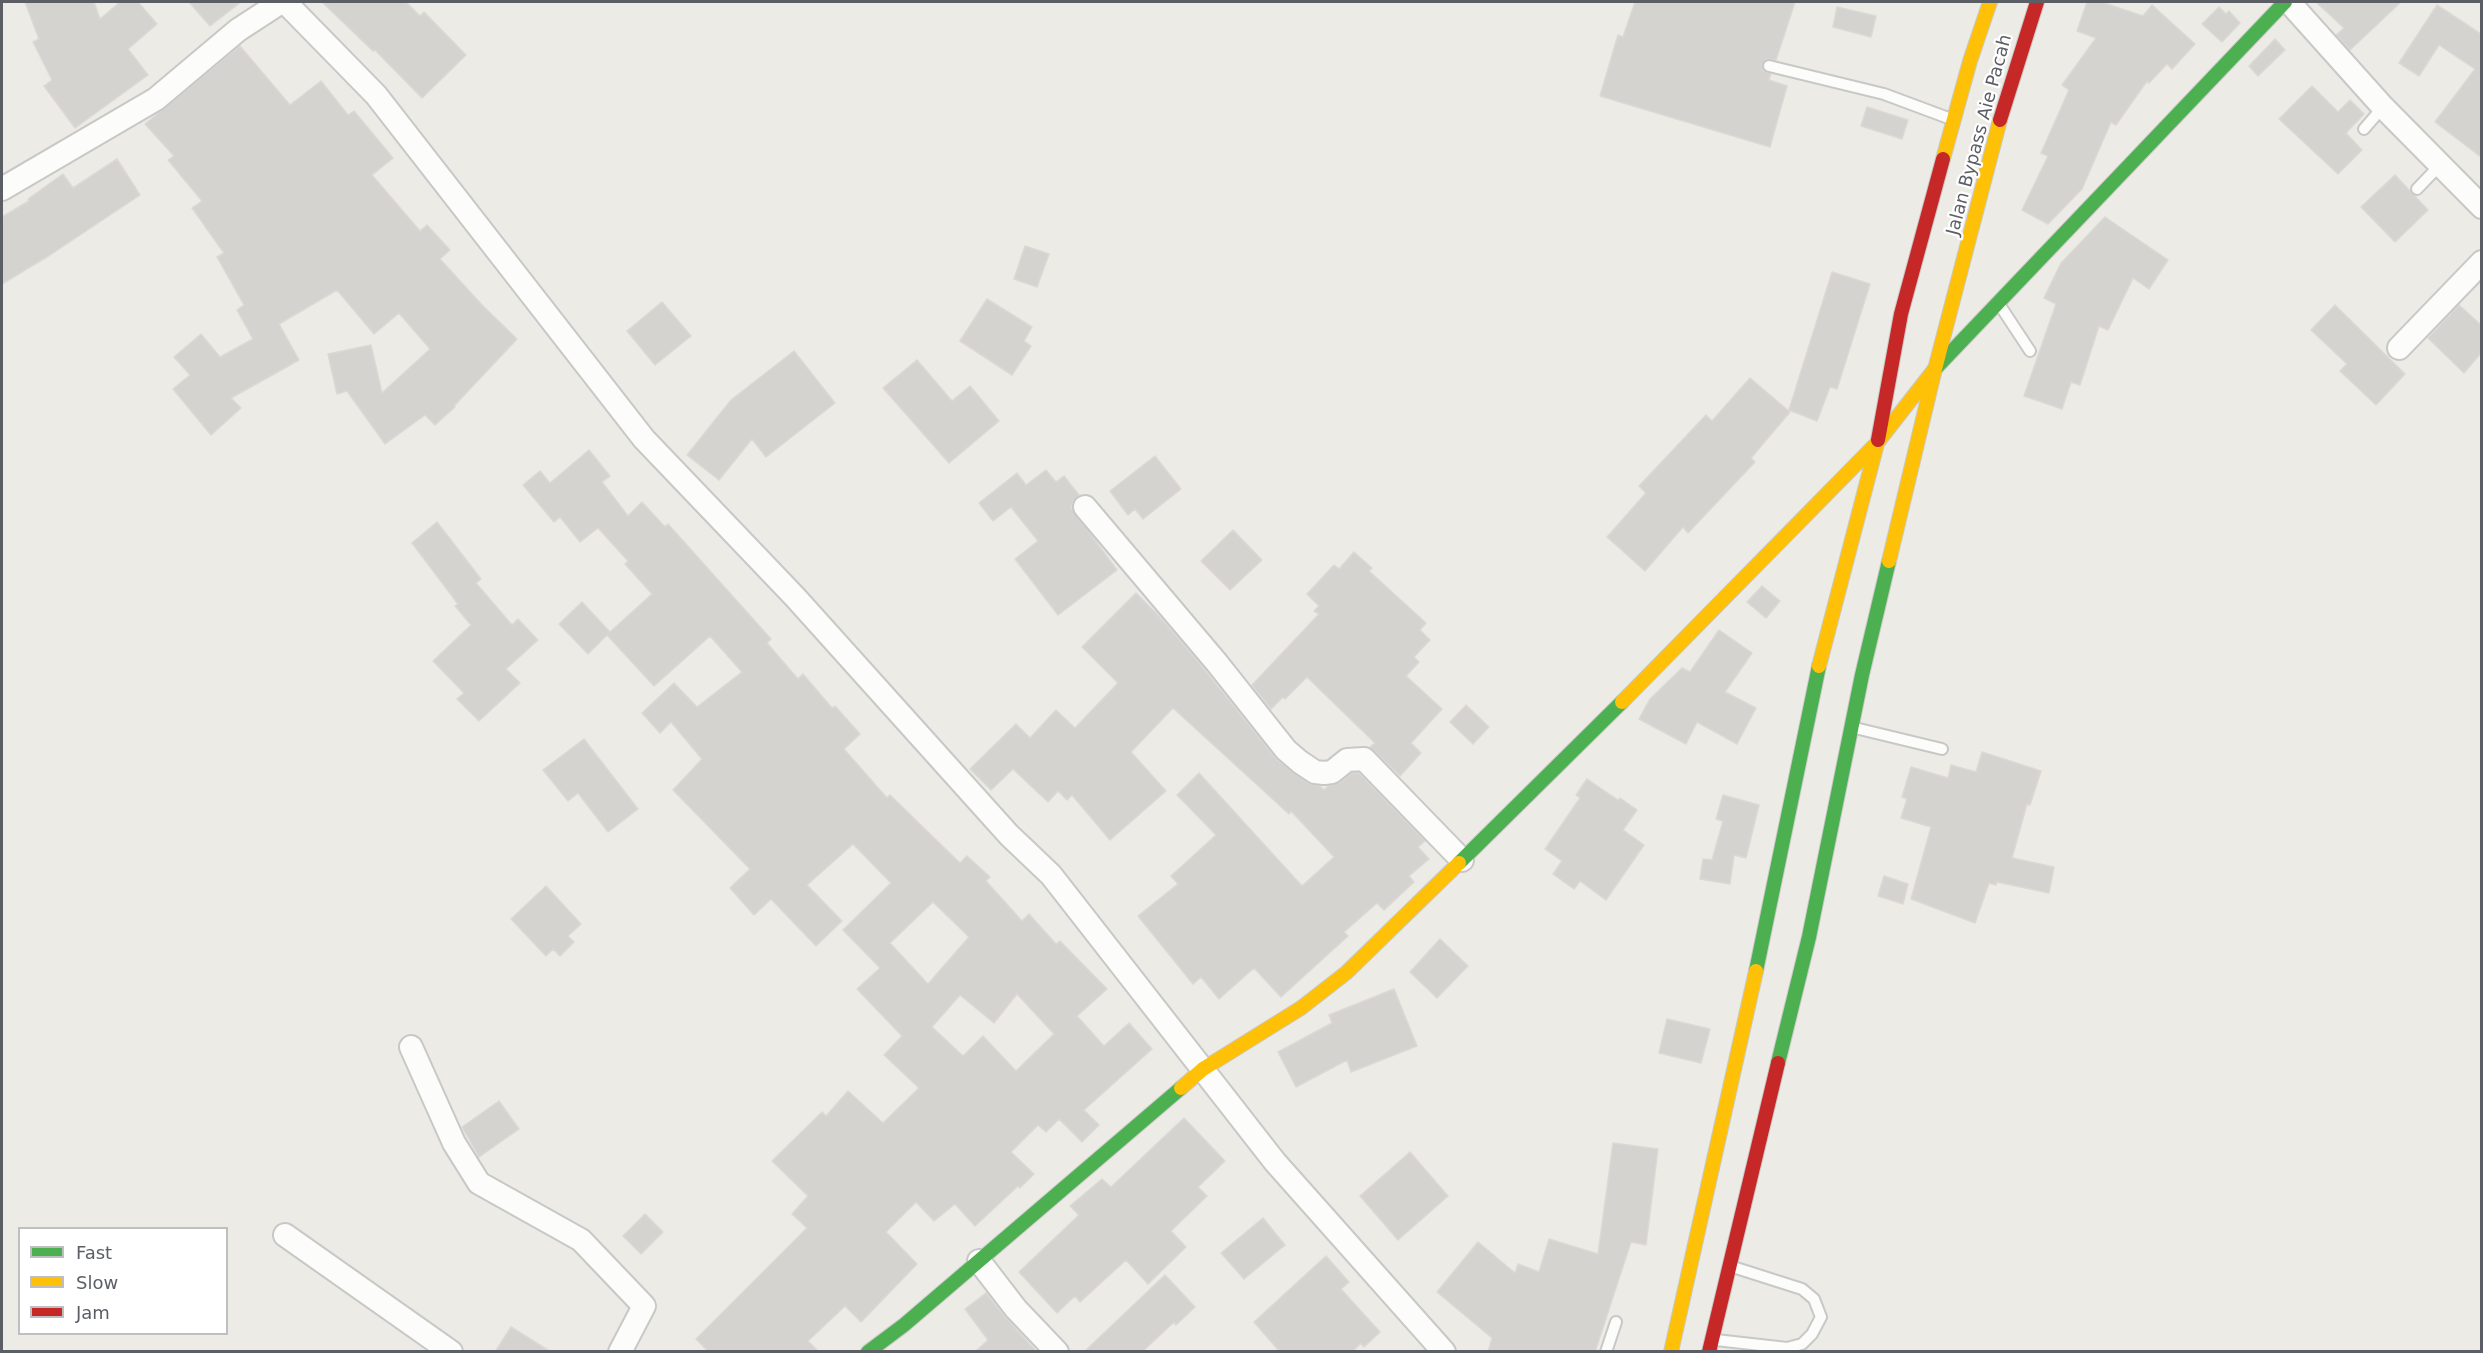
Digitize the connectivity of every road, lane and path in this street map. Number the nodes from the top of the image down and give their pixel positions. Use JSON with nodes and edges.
{"nodes":[{"id":1,"x":283,"y":2,"type":"edge"},
{"id":2,"x":1990,"y":2,"type":"edge"},
{"id":3,"x":2037,"y":2,"type":"edge"},
{"id":4,"x":2287,"y":2,"type":"edge"},
{"id":5,"x":1769,"y":66,"type":"dead end"},
{"id":6,"x":2383,"y":107,"type":"junction"},
{"id":7,"x":1954,"y":120,"type":"junction"},
{"id":8,"x":2364,"y":129,"type":"dead end"},
{"id":9,"x":2440,"y":165,"type":"junction"},
{"id":10,"x":2,"y":189,"type":"edge"},
{"id":11,"x":2417,"y":189,"type":"dead end"},
{"id":12,"x":2481,"y":207,"type":"edge"},
{"id":13,"x":2481,"y":262,"type":"edge"},
{"id":14,"x":1997,"y":302,"type":"junction"},
{"id":15,"x":2399,"y":348,"type":"dead end"},
{"id":16,"x":2030,"y":351,"type":"dead end"},
{"id":17,"x":1935,"y":369,"type":"junction"},
{"id":18,"x":1877,"y":443,"type":"junction"},
{"id":19,"x":1085,"y":507,"type":"dead end"},
{"id":20,"x":1852,"y":727,"type":"junction"},
{"id":21,"x":1942,"y":748,"type":"dead end"},
{"id":22,"x":1462,"y":860,"type":"junction"},
{"id":23,"x":411,"y":1047,"type":"dead end"},
{"id":24,"x":1203,"y":1069,"type":"junction"},
{"id":25,"x":285,"y":1235,"type":"dead end"},
{"id":26,"x":979,"y":1261,"type":"junction"},
{"id":27,"x":1730,"y":1266,"type":"junction"},
{"id":28,"x":1616,"y":1322,"type":"dead end"},
{"id":29,"x":1711,"y":1345,"type":"edge"},
{"id":30,"x":451,"y":1352,"type":"edge"},
{"id":31,"x":620,"y":1352,"type":"edge"},
{"id":32,"x":868,"y":1352,"type":"edge"},
{"id":33,"x":1057,"y":1352,"type":"edge"},
{"id":34,"x":1444,"y":1352,"type":"edge"},
{"id":35,"x":1606,"y":1352,"type":"edge"},
{"id":36,"x":1671,"y":1352,"type":"edge"}],
"edges":[{"from":1,"to":10,"type":"street"},
{"from":1,"to":24,"type":"street"},
{"from":2,"to":7,"type":"main road","name":"Jalan Bypass Aie Pacah"},
{"from":3,"to":17,"type":"main road","name":"Jalan Bypass Aie Pacah"},
{"from":4,"to":6,"type":"street"},
{"from":4,"to":14,"type":"main road"},
{"from":5,"to":7,"type":"lane"},
{"from":6,"to":8,"type":"lane"},
{"from":6,"to":9,"type":"street"},
{"from":7,"to":18,"type":"main road","name":"Jalan Bypass Aie Pacah"},
{"from":9,"to":11,"type":"lane"},
{"from":9,"to":12,"type":"street"},
{"from":13,"to":15,"type":"street"},
{"from":14,"to":16,"type":"lane"},
{"from":14,"to":17,"type":"main road"},
{"from":17,"to":18,"type":"main road"},
{"from":17,"to":20,"type":"main road","name":"Jalan Bypass Aie Pacah"},
{"from":18,"to":22,"type":"main road"},
{"from":18,"to":36,"type":"main road","name":"Jalan Bypass Aie Pacah"},
{"from":19,"to":22,"type":"street"},
{"from":20,"to":21,"type":"lane"},
{"from":20,"to":27,"type":"main road","name":"Jalan Bypass Aie Pacah"},
{"from":22,"to":24,"type":"main road"},
{"from":23,"to":31,"type":"street"},
{"from":24,"to":26,"type":"main road"},
{"from":24,"to":34,"type":"street"},
{"from":25,"to":30,"type":"street"},
{"from":26,"to":32,"type":"main road"},
{"from":26,"to":33,"type":"street"},
{"from":27,"to":29,"type":"main road","name":"Jalan Bypass Aie Pacah"},
{"from":27,"to":29,"type":"lane"},
{"from":28,"to":35,"type":"lane"}]}
